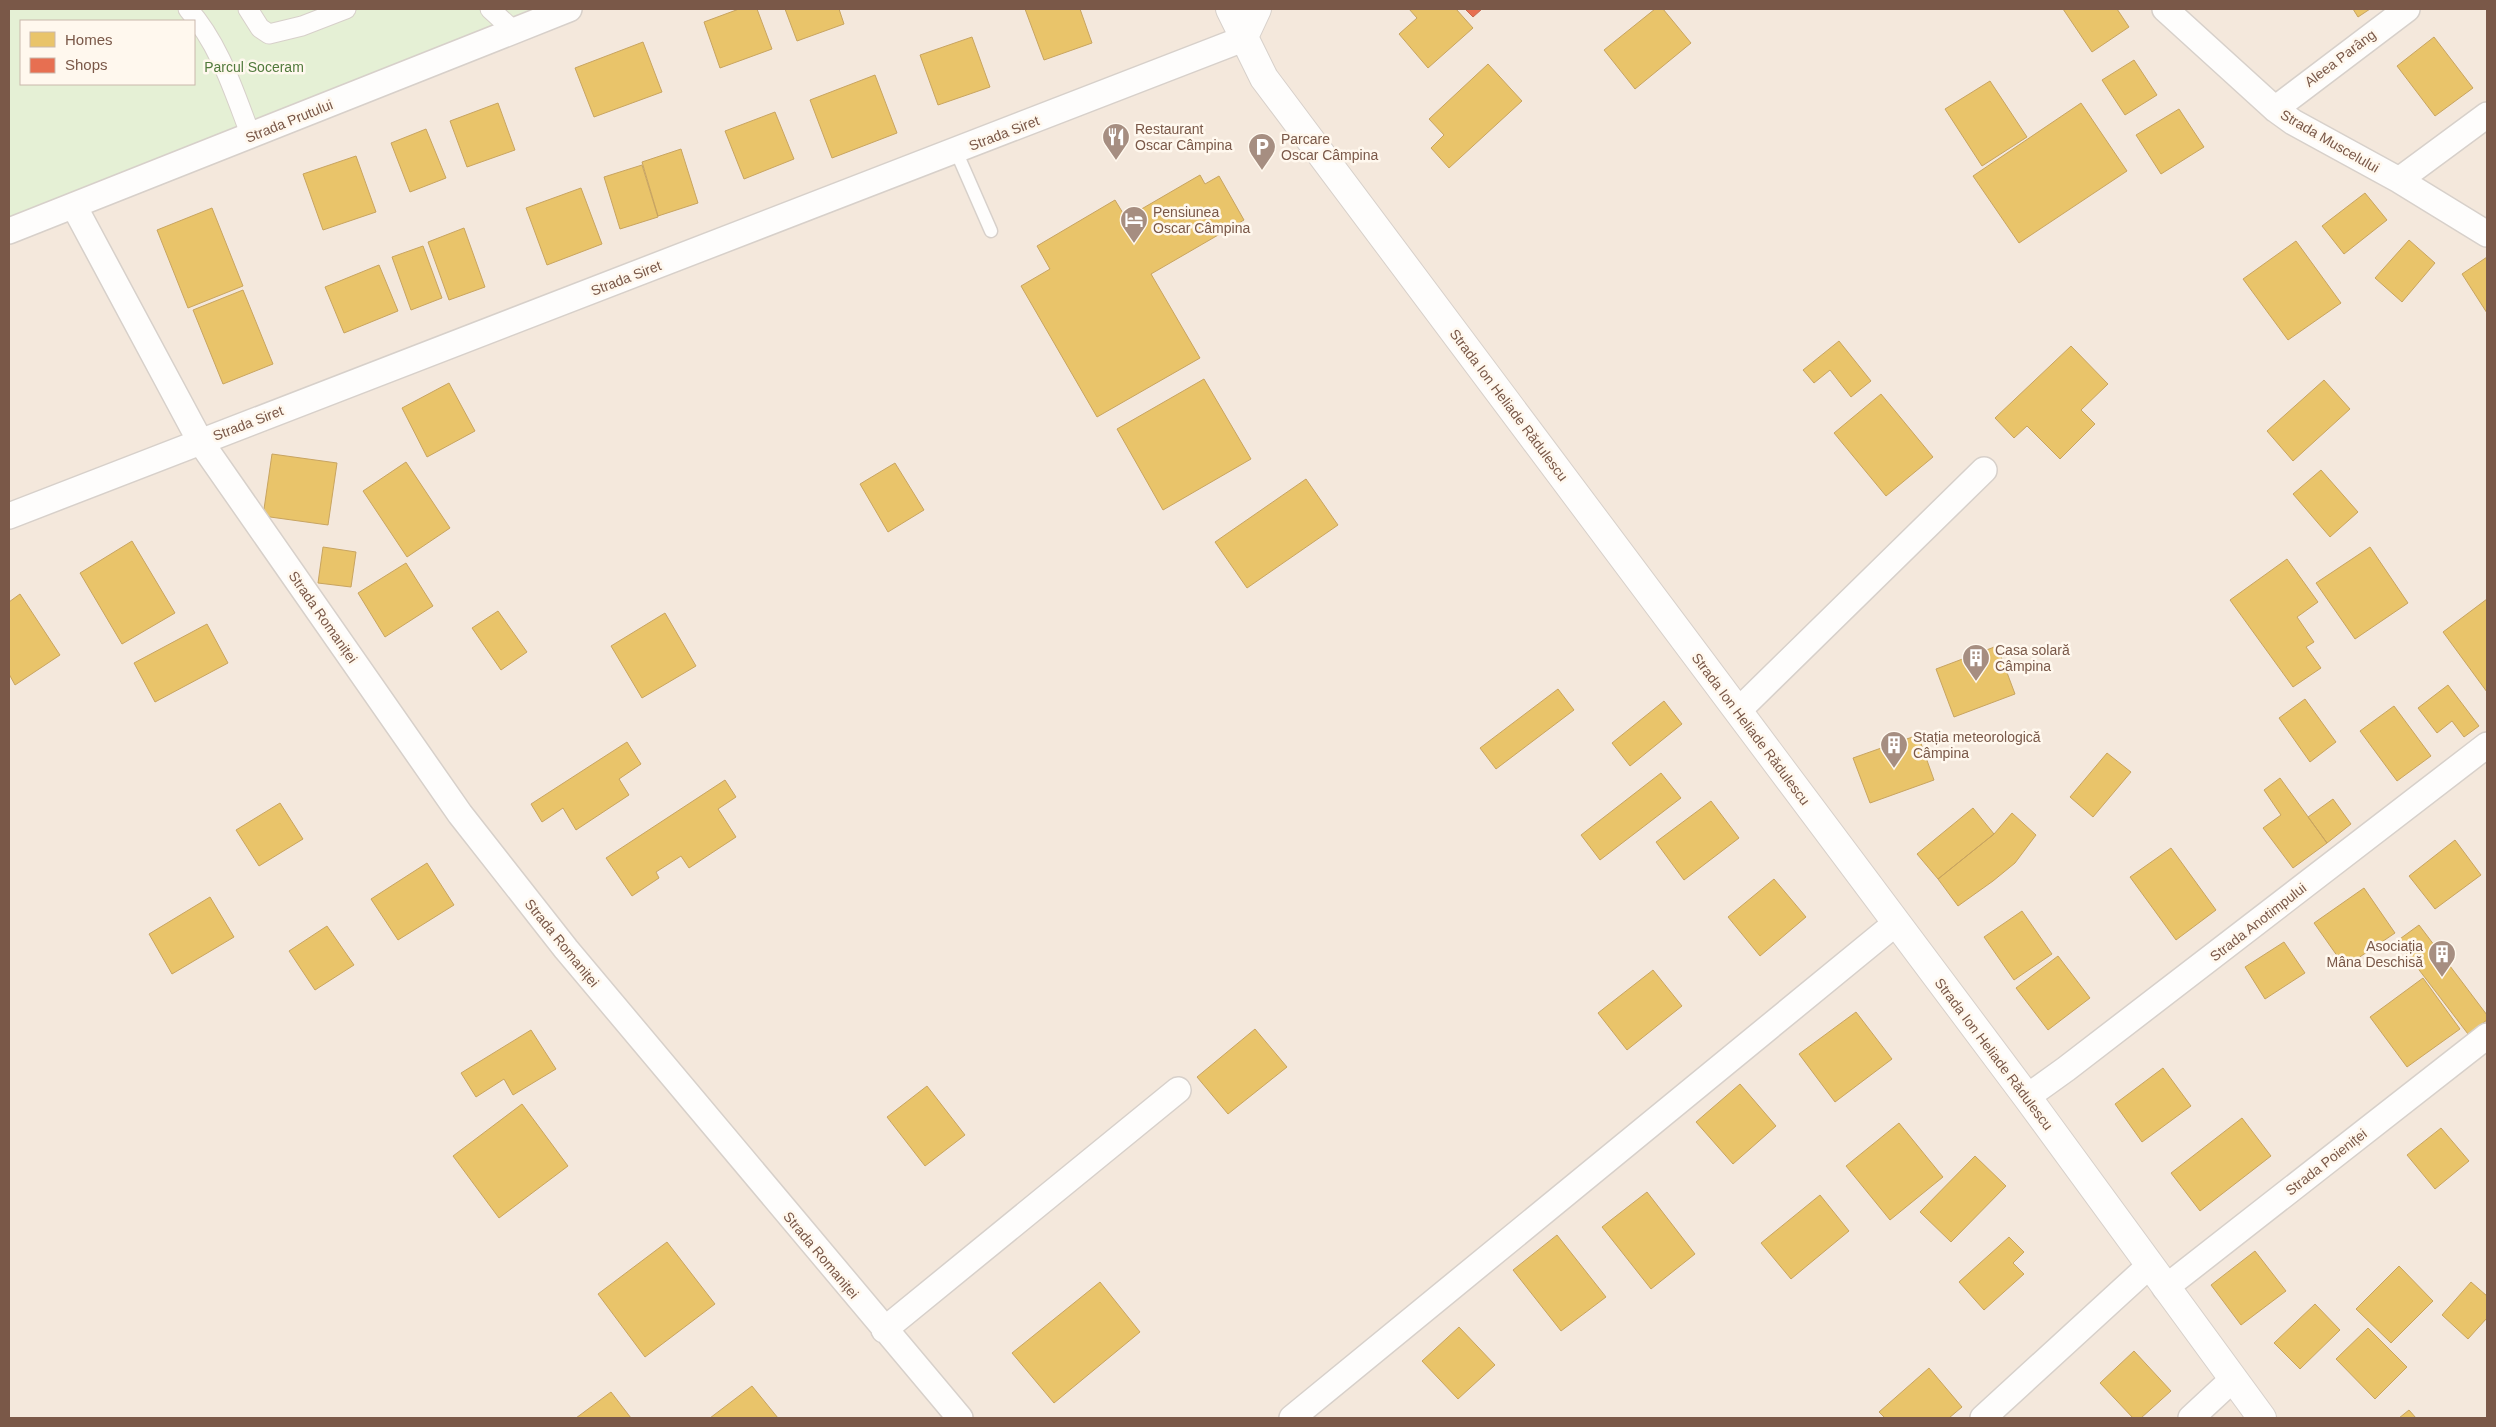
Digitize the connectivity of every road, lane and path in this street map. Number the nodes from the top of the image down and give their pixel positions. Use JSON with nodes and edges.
{"nodes":[{"id":1,"x":248,"y":9,"type":"edge"},
{"id":2,"x":346,"y":9,"type":"edge"},
{"id":3,"x":490,"y":9,"type":"edge"},
{"id":4,"x":569,"y":9,"type":"edge"},
{"id":5,"x":1230,"y":9,"type":"edge"},
{"id":6,"x":1257,"y":9,"type":"edge"},
{"id":7,"x":2165,"y":9,"type":"edge"},
{"id":8,"x":2407,"y":9,"type":"edge"},
{"id":9,"x":196,"y":11,"type":"edge"},
{"id":10,"x":514,"y":31,"type":"junction"},
{"id":11,"x":1243,"y":39,"type":"junction"},
{"id":12,"x":2275,"y":109,"type":"junction"},
{"id":13,"x":2487,"y":115,"type":"edge"},
{"id":14,"x":251,"y":136,"type":"junction"},
{"id":15,"x":956,"y":151,"type":"junction"},
{"id":16,"x":2400,"y":180,"type":"junction"},
{"id":17,"x":74,"y":206,"type":"junction"},
{"id":18,"x":9,"y":231,"type":"edge"},
{"id":19,"x":992,"y":231,"type":"dead end"},
{"id":20,"x":2487,"y":234,"type":"edge"},
{"id":21,"x":200,"y":441,"type":"junction"},
{"id":22,"x":1984,"y":470,"type":"dead end"},
{"id":23,"x":9,"y":516,"type":"edge"},
{"id":24,"x":1738,"y":711,"type":"junction"},
{"id":25,"x":2487,"y":745,"type":"edge"},
{"id":26,"x":1896,"y":923,"type":"junction"},
{"id":27,"x":2487,"y":1036,"type":"edge"},
{"id":28,"x":1178,"y":1090,"type":"dead end"},
{"id":29,"x":2027,"y":1098,"type":"junction"},
{"id":30,"x":2149,"y":1266,"type":"junction"},
{"id":31,"x":2165,"y":1288,"type":"junction"},
{"id":32,"x":884,"y":1330,"type":"junction"},
{"id":33,"x":2233,"y":1379,"type":"junction"},
{"id":34,"x":960,"y":1418,"type":"edge"},
{"id":35,"x":1292,"y":1418,"type":"edge"},
{"id":36,"x":1983,"y":1418,"type":"edge"},
{"id":37,"x":2191,"y":1418,"type":"edge"},
{"id":38,"x":2262,"y":1418,"type":"edge"}],
"edges":[{"from":1,"to":2,"type":"street"},
{"from":3,"to":10,"type":"street"},
{"from":4,"to":10,"type":"street","name":"Strada Prutului"},
{"from":5,"to":11,"type":"street"},
{"from":6,"to":11,"type":"street"},
{"from":7,"to":12,"type":"street","name":"Strada Muscelului"},
{"from":8,"to":12,"type":"street","name":"Aleea Parâng"},
{"from":9,"to":14,"type":"street"},
{"from":10,"to":14,"type":"street","name":"Strada Prutului"},
{"from":11,"to":15,"type":"street","name":"Strada Siret"},
{"from":11,"to":24,"type":"street","name":"Strada Ion Heliade Rădulescu"},
{"from":12,"to":16,"type":"street","name":"Strada Muscelului"},
{"from":13,"to":16,"type":"street"},
{"from":14,"to":17,"type":"street","name":"Strada Prutului"},
{"from":15,"to":19,"type":"lane"},
{"from":15,"to":21,"type":"street","name":"Strada Siret"},
{"from":16,"to":20,"type":"street","name":"Strada Muscelului"},
{"from":17,"to":18,"type":"street","name":"Strada Prutului"},
{"from":17,"to":21,"type":"street","name":"Strada Romaniței"},
{"from":21,"to":23,"type":"street","name":"Strada Siret"},
{"from":21,"to":32,"type":"street","name":"Strada Romaniței"},
{"from":22,"to":24,"type":"street"},
{"from":24,"to":26,"type":"street","name":"Strada Ion Heliade Rădulescu"},
{"from":25,"to":29,"type":"street","name":"Strada Anotimpului"},
{"from":26,"to":29,"type":"street","name":"Strada Ion Heliade Rădulescu"},
{"from":26,"to":35,"type":"street"},
{"from":27,"to":31,"type":"street","name":"Strada Poieniței"},
{"from":28,"to":32,"type":"street"},
{"from":29,"to":30,"type":"street","name":"Strada Ion Heliade Rădulescu"},
{"from":30,"to":31,"type":"street","name":"Strada Ion Heliade Rădulescu"},
{"from":30,"to":36,"type":"street"},
{"from":31,"to":33,"type":"street","name":"Strada Ion Heliade Rădulescu"},
{"from":32,"to":34,"type":"street","name":"Strada Romaniței"},
{"from":33,"to":37,"type":"street"},
{"from":33,"to":38,"type":"street","name":"Strada Ion Heliade Rădulescu"}]}
